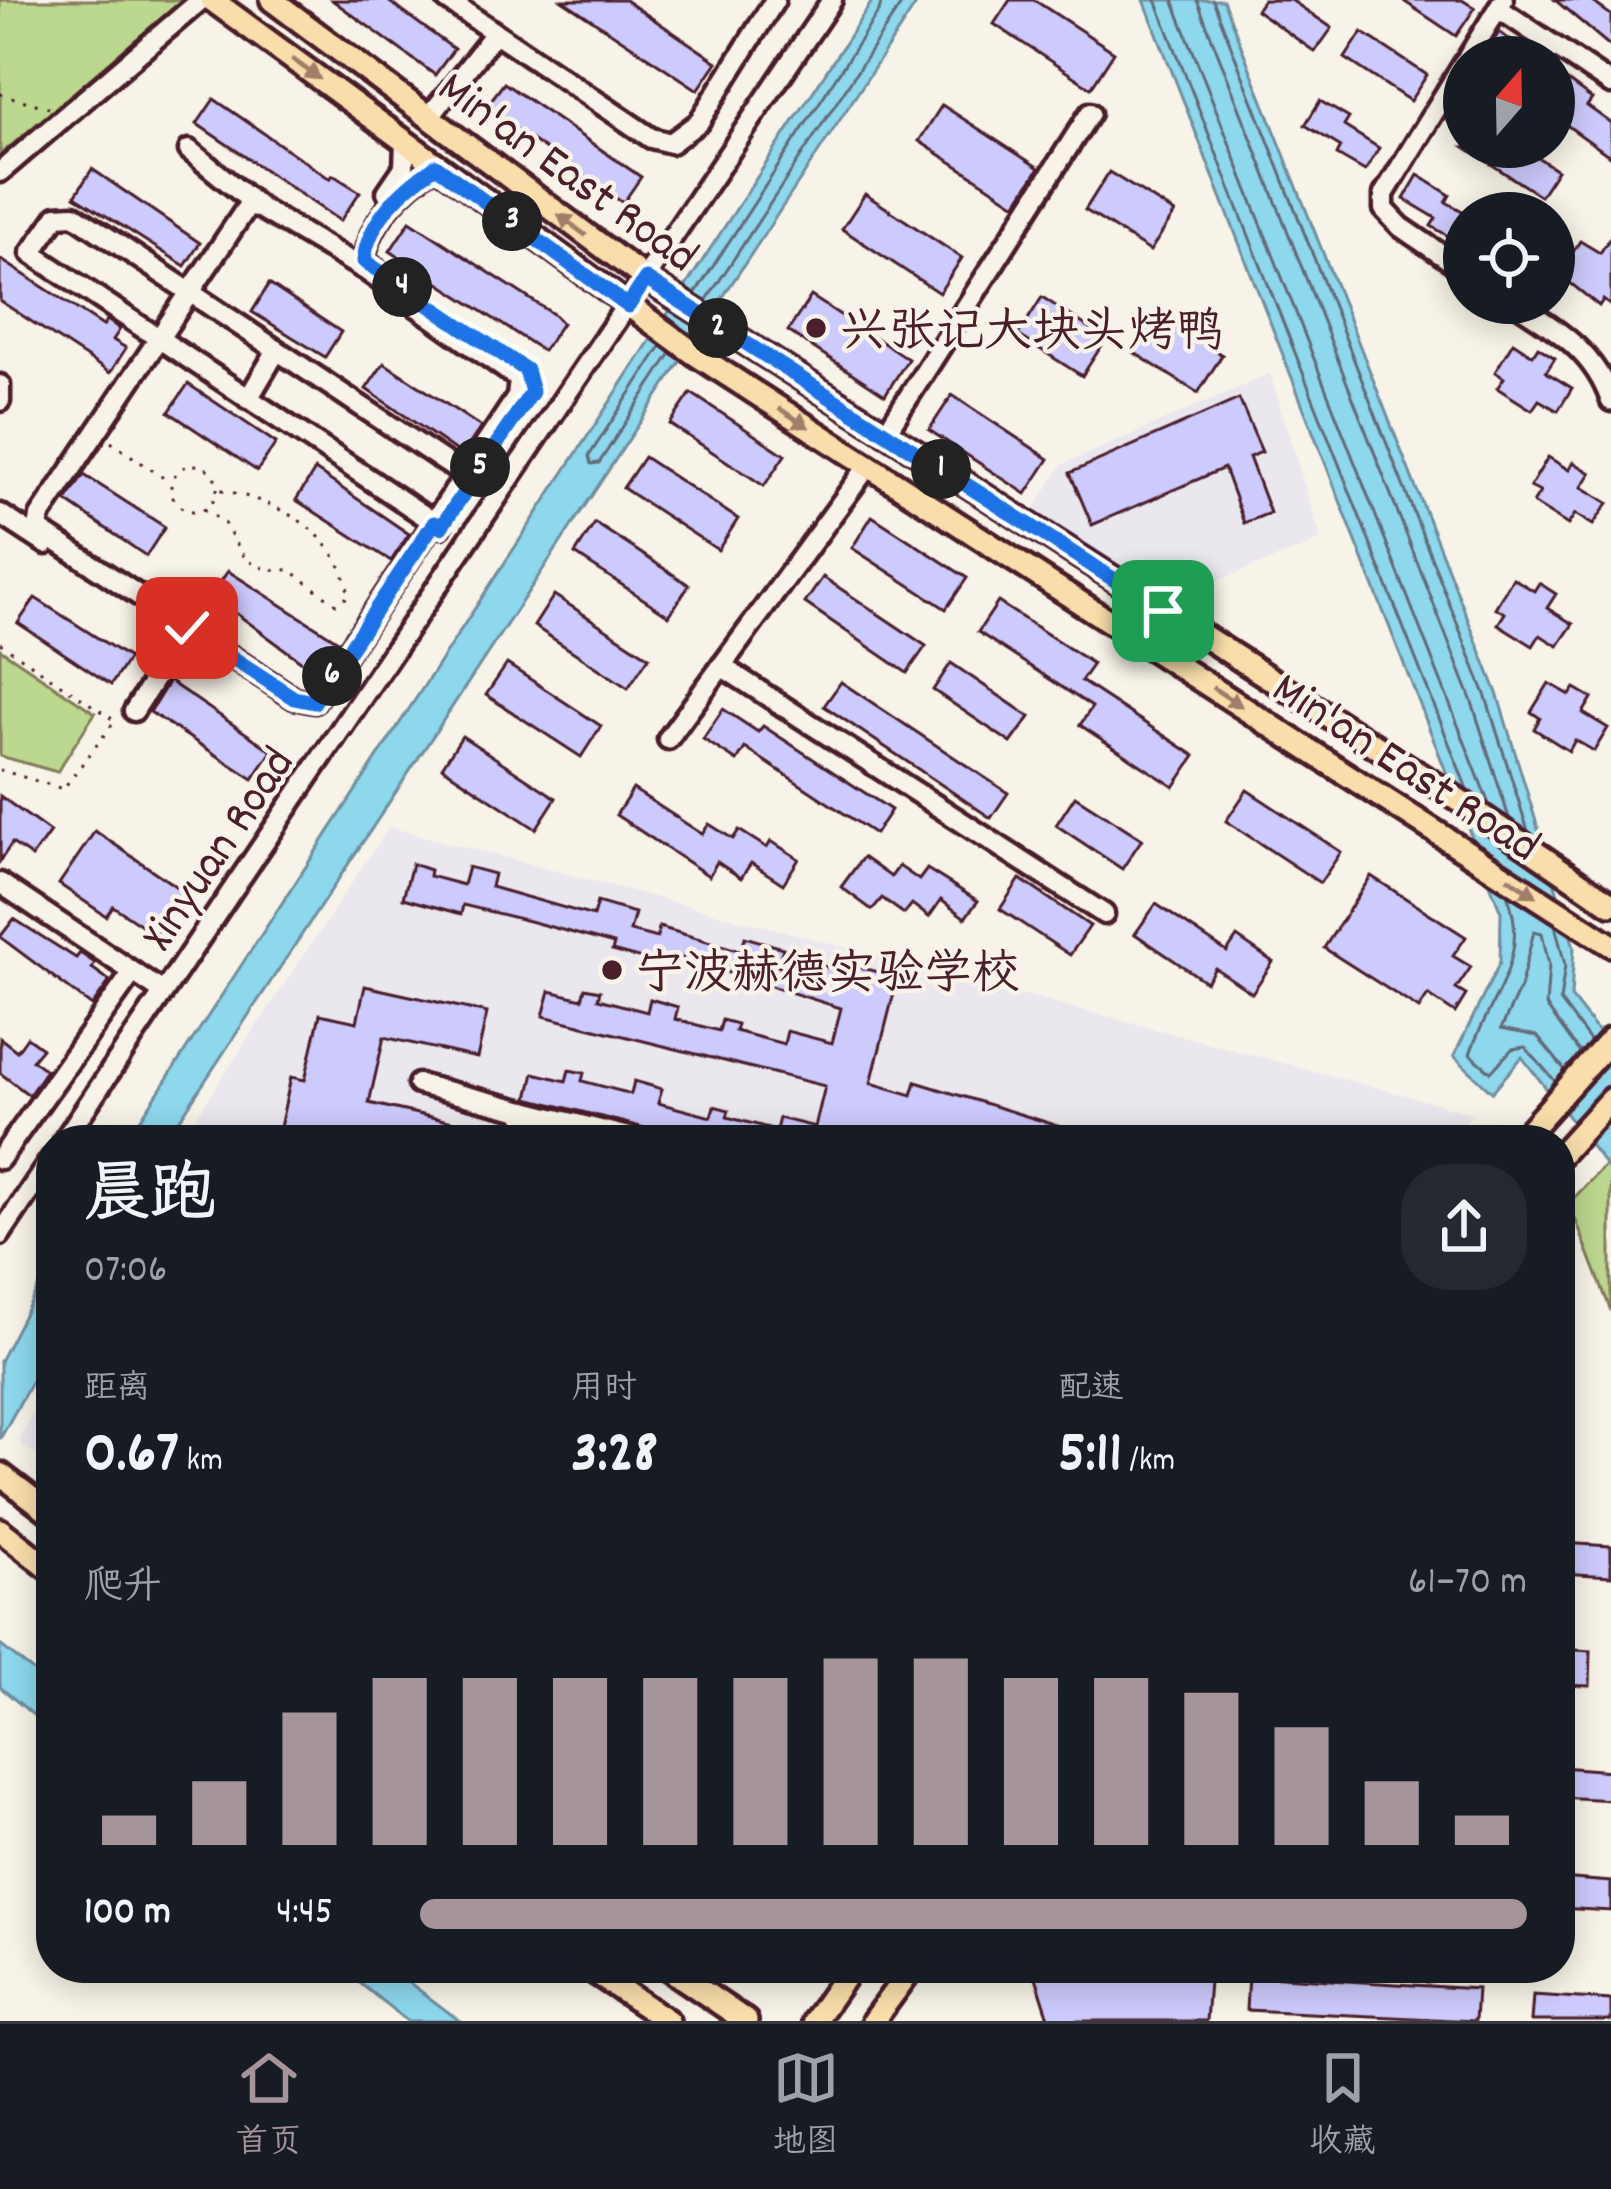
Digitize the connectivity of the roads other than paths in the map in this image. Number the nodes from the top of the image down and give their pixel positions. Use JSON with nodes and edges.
{"nodes":[{"id":1,"x":201,"y":0,"type":"edge"},
{"id":2,"x":212,"y":0,"type":"edge"},
{"id":3,"x":272,"y":0,"type":"edge"},
{"id":4,"x":447,"y":0,"type":"edge"},
{"id":5,"x":776,"y":0,"type":"edge"},
{"id":6,"x":832,"y":0,"type":"edge"},
{"id":7,"x":1500,"y":4,"type":"edge"},
{"id":8,"x":495,"y":33,"type":"junction"},
{"id":9,"x":1481,"y":36,"type":"edge"},
{"id":10,"x":1611,"y":84,"type":"edge"},
{"id":11,"x":1443,"y":98,"type":"edge"},
{"id":12,"x":1090,"y":113,"type":"dead end"},
{"id":13,"x":428,"y":117,"type":"junction"},
{"id":14,"x":405,"y":142,"type":"junction"},
{"id":15,"x":189,"y":149,"type":"dead end"},
{"id":16,"x":436,"y":166,"type":"junction"},
{"id":17,"x":0,"y":172,"type":"edge"},
{"id":18,"x":256,"y":202,"type":"junction"},
{"id":19,"x":357,"y":254,"type":"junction"},
{"id":20,"x":1443,"y":255,"type":"edge"},
{"id":21,"x":646,"y":279,"type":"junction"},
{"id":22,"x":186,"y":289,"type":"junction"},
{"id":23,"x":628,"y":306,"type":"junction"},
{"id":24,"x":1548,"y":324,"type":"edge"},
{"id":25,"x":154,"y":337,"type":"junction"},
{"id":26,"x":277,"y":350,"type":"junction"},
{"id":27,"x":0,"y":385,"type":"edge"},
{"id":28,"x":248,"y":399,"type":"junction"},
{"id":29,"x":0,"y":401,"type":"edge"},
{"id":30,"x":1611,"y":401,"type":"edge"},
{"id":31,"x":886,"y":434,"type":"junction"},
{"id":32,"x":868,"y":466,"type":"junction"},
{"id":33,"x":468,"y":478,"type":"junction"},
{"id":34,"x":0,"y":514,"type":"edge"},
{"id":35,"x":437,"y":525,"type":"junction"},
{"id":36,"x":29,"y":532,"type":"junction"},
{"id":37,"x":184,"y":632,"type":"junction"},
{"id":38,"x":721,"y":666,"type":"junction"},
{"id":39,"x":134,"y":711,"type":"dead end"},
{"id":40,"x":668,"y":739,"type":"dead end"},
{"id":41,"x":0,"y":883,"type":"edge"},
{"id":42,"x":1611,"y":904,"type":"edge"},
{"id":43,"x":1104,"y":914,"type":"dead end"},
{"id":44,"x":1611,"y":945,"type":"edge"},
{"id":45,"x":133,"y":972,"type":"junction"},
{"id":46,"x":164,"y":992,"type":"junction"},
{"id":47,"x":1611,"y":1039,"type":"edge"},
{"id":48,"x":418,"y":1084,"type":"dead end"},
{"id":49,"x":1611,"y":1099,"type":"edge"},
{"id":50,"x":526,"y":1111,"type":"junction"},
{"id":51,"x":74,"y":1125,"type":"edge"},
{"id":52,"x":523,"y":1125,"type":"edge"},
{"id":53,"x":581,"y":1125,"type":"edge"},
{"id":54,"x":1534,"y":1125,"type":"edge"},
{"id":55,"x":1575,"y":1138,"type":"edge"},
{"id":56,"x":0,"y":1159,"type":"edge"},
{"id":57,"x":36,"y":1181,"type":"edge"},
{"id":58,"x":0,"y":1234,"type":"edge"},
{"id":59,"x":0,"y":1474,"type":"edge"},
{"id":60,"x":36,"y":1502,"type":"edge"},
{"id":61,"x":0,"y":1530,"type":"edge"},
{"id":62,"x":36,"y":1558,"type":"edge"},
{"id":63,"x":611,"y":1983,"type":"edge"},
{"id":64,"x":690,"y":1983,"type":"edge"},
{"id":65,"x":841,"y":1983,"type":"edge"},
{"id":66,"x":901,"y":1983,"type":"edge"},
{"id":67,"x":668,"y":2021,"type":"edge"},
{"id":68,"x":746,"y":2021,"type":"edge"},
{"id":69,"x":814,"y":2021,"type":"edge"},
{"id":70,"x":873,"y":2021,"type":"edge"}],
"edges":[{"from":1,"to":17,"type":"street"},
{"from":2,"to":14,"type":"main road","name":"Min'an East Road","one_way":true},
{"from":3,"to":13,"type":"main road","name":"Min'an East Road"},
{"from":4,"to":8,"type":"street"},
{"from":5,"to":8,"type":"street"},
{"from":6,"to":21,"type":"street","name":"Xinyuan Road"},
{"from":7,"to":9,"type":"street"},
{"from":7,"to":10,"type":"street"},
{"from":8,"to":13,"type":"street"},
{"from":11,"to":20,"type":"street"},
{"from":12,"to":31,"type":"street"},
{"from":21,"to":13,"type":"main road","name":"Min'an East Road","one_way":true},
{"from":14,"to":16,"type":"main road","name":"Min'an East Road"},
{"from":14,"to":19,"type":"street"},
{"from":15,"to":18,"type":"street"},
{"from":16,"to":19,"type":"street"},
{"from":16,"to":23,"type":"main road","name":"Min'an East Road"},
{"from":18,"to":19,"type":"street"},
{"from":18,"to":22,"type":"street"},
{"from":18,"to":33,"type":"street"},
{"from":19,"to":33,"type":"street"},
{"from":21,"to":23,"type":"street","name":"Xinyuan Road"},
{"from":21,"to":31,"type":"main road","name":"Min'an East Road"},
{"from":22,"to":25,"type":"street"},
{"from":22,"to":25,"type":"street"},
{"from":22,"to":26,"type":"street"},
{"from":23,"to":32,"type":"main road","name":"Min'an East Road","one_way":true},
{"from":23,"to":46,"type":"street","name":"Xinyuan Road"},
{"from":24,"to":30,"type":"street"},
{"from":25,"to":28,"type":"street"},
{"from":25,"to":36,"type":"street"},
{"from":25,"to":37,"type":"street"},
{"from":26,"to":28,"type":"street"},
{"from":26,"to":33,"type":"street"},
{"from":27,"to":29,"type":"street"},
{"from":28,"to":35,"type":"street"},
{"from":31,"to":42,"type":"main road","name":"Min'an East Road"},
{"from":32,"to":38,"type":"street"},
{"from":32,"to":44,"type":"main road","name":"Min'an East Road","one_way":true},
{"from":33,"to":35,"type":"street"},
{"from":34,"to":36,"type":"street"},
{"from":35,"to":37,"type":"street"},
{"from":36,"to":37,"type":"street"},
{"from":37,"to":39,"type":"street"},
{"from":38,"to":40,"type":"street"},
{"from":38,"to":43,"type":"street"},
{"from":41,"to":45,"type":"street"},
{"from":45,"to":46,"type":"street"},
{"from":45,"to":56,"type":"street"},
{"from":46,"to":51,"type":"street","name":"Xinyuan Road"},
{"from":47,"to":54,"type":"main road"},
{"from":48,"to":50,"type":"street"},
{"from":49,"to":55,"type":"main road"},
{"from":50,"to":52,"type":"street"},
{"from":50,"to":53,"type":"street"},
{"from":57,"to":58,"type":"street"},
{"from":59,"to":60,"type":"main road"},
{"from":61,"to":62,"type":"main road"},
{"from":63,"to":67,"type":"main road"},
{"from":64,"to":68,"type":"main road"},
{"from":65,"to":69,"type":"main road"},
{"from":66,"to":70,"type":"main road"}]}
